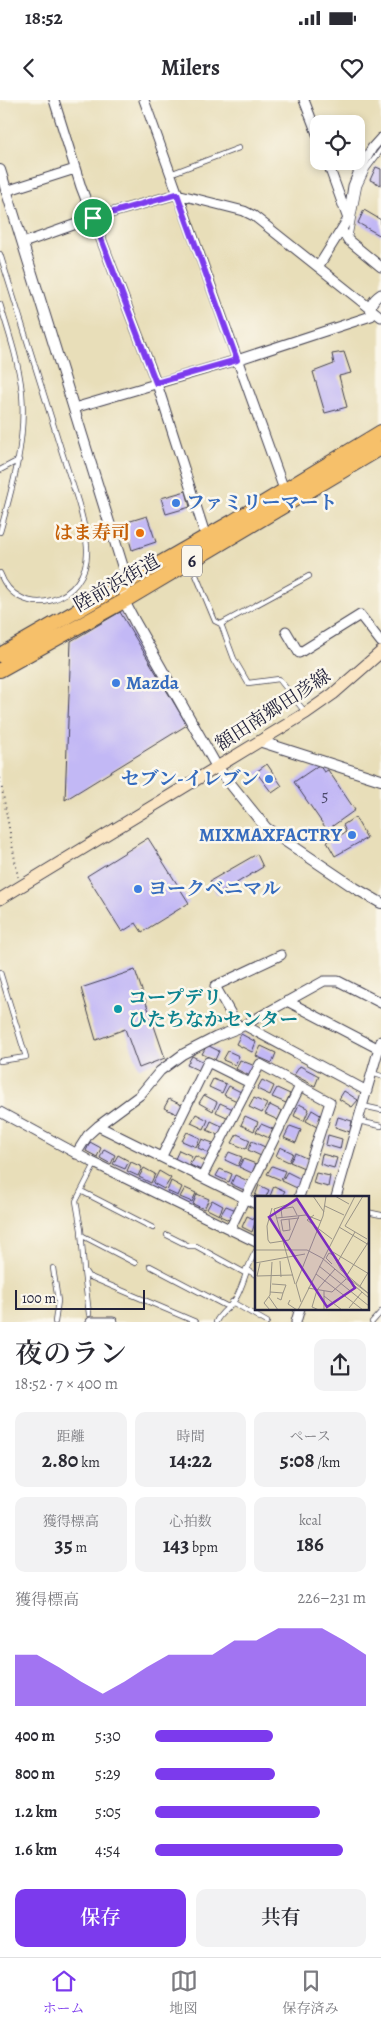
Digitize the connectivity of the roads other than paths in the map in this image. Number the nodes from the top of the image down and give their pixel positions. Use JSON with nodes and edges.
{"nodes":[{"id":1,"x":54,"y":100,"type":"edge"},
{"id":2,"x":144,"y":100,"type":"edge"},
{"id":3,"x":307,"y":101,"type":"edge"},
{"id":4,"x":311,"y":115,"type":"edge"},
{"id":5,"x":381,"y":138,"type":"edge"},
{"id":6,"x":239,"y":148,"type":"dead end"},
{"id":7,"x":381,"y":150,"type":"edge"},
{"id":8,"x":75,"y":169,"type":"junction"},
{"id":9,"x":0,"y":170,"type":"edge"},
{"id":10,"x":330,"y":170,"type":"edge"},
{"id":11,"x":170,"y":174,"type":"junction"},
{"id":12,"x":6,"y":191,"type":"junction"},
{"id":13,"x":177,"y":194,"type":"junction"},
{"id":14,"x":93,"y":218,"type":"junction"},
{"id":15,"x":348,"y":219,"type":"junction"},
{"id":16,"x":342,"y":230,"type":"junction"},
{"id":17,"x":348,"y":240,"type":"junction"},
{"id":18,"x":23,"y":243,"type":"junction"},
{"id":19,"x":0,"y":254,"type":"edge"},
{"id":20,"x":318,"y":267,"type":"junction"},
{"id":21,"x":381,"y":267,"type":"edge"},
{"id":22,"x":381,"y":294,"type":"edge"},
{"id":23,"x":0,"y":304,"type":"edge"},
{"id":24,"x":370,"y":307,"type":"junction"},
{"id":25,"x":381,"y":317,"type":"edge"},
{"id":26,"x":237,"y":360,"type":"junction"},
{"id":27,"x":156,"y":383,"type":"junction"},
{"id":28,"x":74,"y":408,"type":"junction"},
{"id":29,"x":381,"y":432,"type":"edge"},
{"id":30,"x":381,"y":448,"type":"edge"},
{"id":31,"x":19,"y":460,"type":"junction"},
{"id":32,"x":0,"y":470,"type":"edge"},
{"id":33,"x":287,"y":497,"type":"junction"},
{"id":34,"x":0,"y":532,"type":"edge"},
{"id":35,"x":206,"y":537,"type":"junction"},
{"id":36,"x":190,"y":562,"type":"junction"},
{"id":37,"x":0,"y":573,"type":"edge"},
{"id":38,"x":309,"y":576,"type":"dead end"},
{"id":39,"x":127,"y":581,"type":"junction"},
{"id":40,"x":124,"y":601,"type":"junction"},
{"id":41,"x":221,"y":624,"type":"junction"},
{"id":42,"x":286,"y":631,"type":"dead end"},
{"id":43,"x":381,"y":642,"type":"edge"},
{"id":44,"x":381,"y":652,"type":"edge"},
{"id":45,"x":0,"y":654,"type":"edge"},
{"id":46,"x":0,"y":670,"type":"edge"},
{"id":47,"x":306,"y":713,"type":"junction"},
{"id":48,"x":262,"y":742,"type":"junction"},
{"id":49,"x":217,"y":767,"type":"junction"},
{"id":50,"x":381,"y":780,"type":"edge"},
{"id":51,"x":0,"y":899,"type":"edge"},
{"id":52,"x":381,"y":903,"type":"edge"},
{"id":53,"x":281,"y":955,"type":"dead end"},
{"id":54,"x":0,"y":972,"type":"edge"},
{"id":55,"x":287,"y":1001,"type":"junction"},
{"id":56,"x":381,"y":1003,"type":"edge"},
{"id":57,"x":241,"y":1026,"type":"junction"},
{"id":58,"x":380,"y":1045,"type":"edge"},
{"id":59,"x":0,"y":1061,"type":"edge"},
{"id":60,"x":376,"y":1075,"type":"edge"},
{"id":61,"x":250,"y":1083,"type":"junction"},
{"id":62,"x":300,"y":1086,"type":"junction"},
{"id":63,"x":366,"y":1091,"type":"junction"},
{"id":64,"x":362,"y":1106,"type":"junction"},
{"id":65,"x":381,"y":1110,"type":"edge"},
{"id":66,"x":0,"y":1112,"type":"edge"},
{"id":67,"x":358,"y":1121,"type":"junction"},
{"id":68,"x":98,"y":1126,"type":"junction"},
{"id":69,"x":381,"y":1126,"type":"edge"},
{"id":70,"x":76,"y":1154,"type":"junction"},
{"id":71,"x":162,"y":1156,"type":"junction"},
{"id":72,"x":95,"y":1164,"type":"junction"},
{"id":73,"x":202,"y":1177,"type":"junction"},
{"id":74,"x":81,"y":1191,"type":"junction"},
{"id":75,"x":299,"y":1196,"type":"edge"},
{"id":76,"x":336,"y":1196,"type":"edge"},
{"id":77,"x":245,"y":1198,"type":"junction"},
{"id":78,"x":255,"y":1203,"type":"edge"},
{"id":79,"x":368,"y":1212,"type":"edge"},
{"id":80,"x":381,"y":1215,"type":"edge"},
{"id":81,"x":153,"y":1228,"type":"dead end"},
{"id":82,"x":230,"y":1229,"type":"junction"},
{"id":83,"x":167,"y":1235,"type":"dead end"},
{"id":84,"x":81,"y":1236,"type":"junction"},
{"id":85,"x":255,"y":1242,"type":"edge"},
{"id":86,"x":255,"y":1252,"type":"edge"},
{"id":87,"x":135,"y":1263,"type":"dead end"},
{"id":88,"x":150,"y":1266,"type":"dead end"},
{"id":89,"x":53,"y":1268,"type":"dead end"},
{"id":90,"x":84,"y":1270,"type":"junction"},
{"id":91,"x":246,"y":1271,"type":"junction"},
{"id":92,"x":255,"y":1275,"type":"edge"},
{"id":93,"x":232,"y":1302,"type":"junction"},
{"id":94,"x":228,"y":1306,"type":"junction"},
{"id":95,"x":381,"y":1312,"type":"edge"},
{"id":96,"x":90,"y":1318,"type":"edge"},
{"id":97,"x":55,"y":1322,"type":"edge"},
{"id":98,"x":107,"y":1322,"type":"edge"},
{"id":99,"x":196,"y":1322,"type":"edge"},
{"id":100,"x":216,"y":1322,"type":"edge"},
{"id":101,"x":267,"y":1322,"type":"edge"},
{"id":102,"x":372,"y":1322,"type":"edge"}],
"edges":[{"from":1,"to":8,"type":"street"},
{"from":2,"to":11,"type":"street"},
{"from":3,"to":4,"type":"street"},
{"from":5,"to":15,"type":"street"},
{"from":6,"to":11,"type":"lane"},
{"from":7,"to":17,"type":"lane"},
{"from":8,"to":12,"type":"street"},
{"from":8,"to":14,"type":"street"},
{"from":9,"to":12,"type":"street"},
{"from":10,"to":15,"type":"street"},
{"from":11,"to":13,"type":"street"},
{"from":12,"to":18,"type":"street"},
{"from":13,"to":14,"type":"street"},
{"from":13,"to":20,"type":"street"},
{"from":13,"to":26,"type":"street"},
{"from":14,"to":18,"type":"street"},
{"from":14,"to":27,"type":"street"},
{"from":15,"to":16,"type":"street"},
{"from":16,"to":17,"type":"street"},
{"from":16,"to":20,"type":"street"},
{"from":17,"to":21,"type":"street"},
{"from":18,"to":28,"type":"street"},
{"from":19,"to":37,"type":"lane"},
{"from":20,"to":24,"type":"street"},
{"from":22,"to":24,"type":"street"},
{"from":23,"to":31,"type":"lane"},
{"from":24,"to":25,"type":"street"},
{"from":24,"to":26,"type":"street"},
{"from":26,"to":27,"type":"street"},
{"from":26,"to":33,"type":"street"},
{"from":27,"to":28,"type":"street"},
{"from":27,"to":35,"type":"street"},
{"from":28,"to":39,"type":"street"},
{"from":29,"to":33,"type":"highway","name":"陸前浜街道","number":"6"},
{"from":30,"to":33,"type":"highway","name":"陸前浜街道","number":"6"},
{"from":31,"to":32,"type":"lane"},
{"from":31,"to":34,"type":"lane"},
{"from":33,"to":35,"type":"highway","name":"陸前浜街道","number":"6"},
{"from":33,"to":36,"type":"highway","name":"陸前浜街道","number":"6"},
{"from":35,"to":39,"type":"highway","name":"陸前浜街道","number":"6"},
{"from":36,"to":40,"type":"highway","name":"陸前浜街道","number":"6"},
{"from":36,"to":41,"type":"lane"},
{"from":38,"to":41,"type":"lane"},
{"from":39,"to":40,"type":"street"},
{"from":39,"to":45,"type":"highway","name":"陸前浜街道","number":"6"},
{"from":40,"to":46,"type":"highway","name":"陸前浜街道","number":"6"},
{"from":40,"to":49,"type":"street"},
{"from":41,"to":47,"type":"lane"},
{"from":42,"to":43,"type":"street"},
{"from":44,"to":47,"type":"main road","name":"額田南郷田彦線"},
{"from":47,"to":48,"type":"main road","name":"額田南郷田彦線"},
{"from":48,"to":49,"type":"main road","name":"額田南郷田彦線"},
{"from":48,"to":50,"type":"street"},
{"from":49,"to":51,"type":"main road","name":"額田南郷田彦線"},
{"from":49,"to":52,"type":"street"},
{"from":53,"to":57,"type":"street"},
{"from":54,"to":59,"type":"lane"},
{"from":55,"to":56,"type":"street"},
{"from":55,"to":57,"type":"street"},
{"from":55,"to":58,"type":"street"},
{"from":57,"to":63,"type":"street"},
{"from":57,"to":68,"type":"street"},
{"from":58,"to":60,"type":"street"},
{"from":60,"to":63,"type":"street"},
{"from":61,"to":62,"type":"street"},
{"from":61,"to":71,"type":"street"},
{"from":61,"to":73,"type":"street"},
{"from":62,"to":75,"type":"street"},
{"from":62,"to":77,"type":"street"},
{"from":63,"to":64,"type":"street"},
{"from":64,"to":65,"type":"lane"},
{"from":64,"to":67,"type":"street"},
{"from":66,"to":70,"type":"street"},
{"from":67,"to":69,"type":"lane"},
{"from":67,"to":76,"type":"street"},
{"from":68,"to":70,"type":"street"},
{"from":68,"to":71,"type":"street"},
{"from":70,"to":72,"type":"street"},
{"from":71,"to":73,"type":"street"},
{"from":72,"to":74,"type":"lane"},
{"from":72,"to":82,"type":"street"},
{"from":73,"to":77,"type":"street"},
{"from":74,"to":81,"type":"lane"},
{"from":74,"to":84,"type":"lane"},
{"from":77,"to":78,"type":"street"},
{"from":77,"to":82,"type":"street"},
{"from":79,"to":80,"type":"lane"},
{"from":82,"to":85,"type":"street"},
{"from":83,"to":91,"type":"lane"},
{"from":84,"to":87,"type":"lane"},
{"from":84,"to":90,"type":"lane"},
{"from":86,"to":91,"type":"lane"},
{"from":88,"to":94,"type":"lane"},
{"from":89,"to":97,"type":"lane"},
{"from":90,"to":96,"type":"lane"},
{"from":90,"to":99,"type":"lane"},
{"from":91,"to":92,"type":"lane"},
{"from":91,"to":93,"type":"lane"},
{"from":93,"to":94,"type":"lane"},
{"from":93,"to":101,"type":"lane"},
{"from":94,"to":100,"type":"lane"},
{"from":95,"to":102,"type":"lane"},
{"from":96,"to":98,"type":"street"}]}
